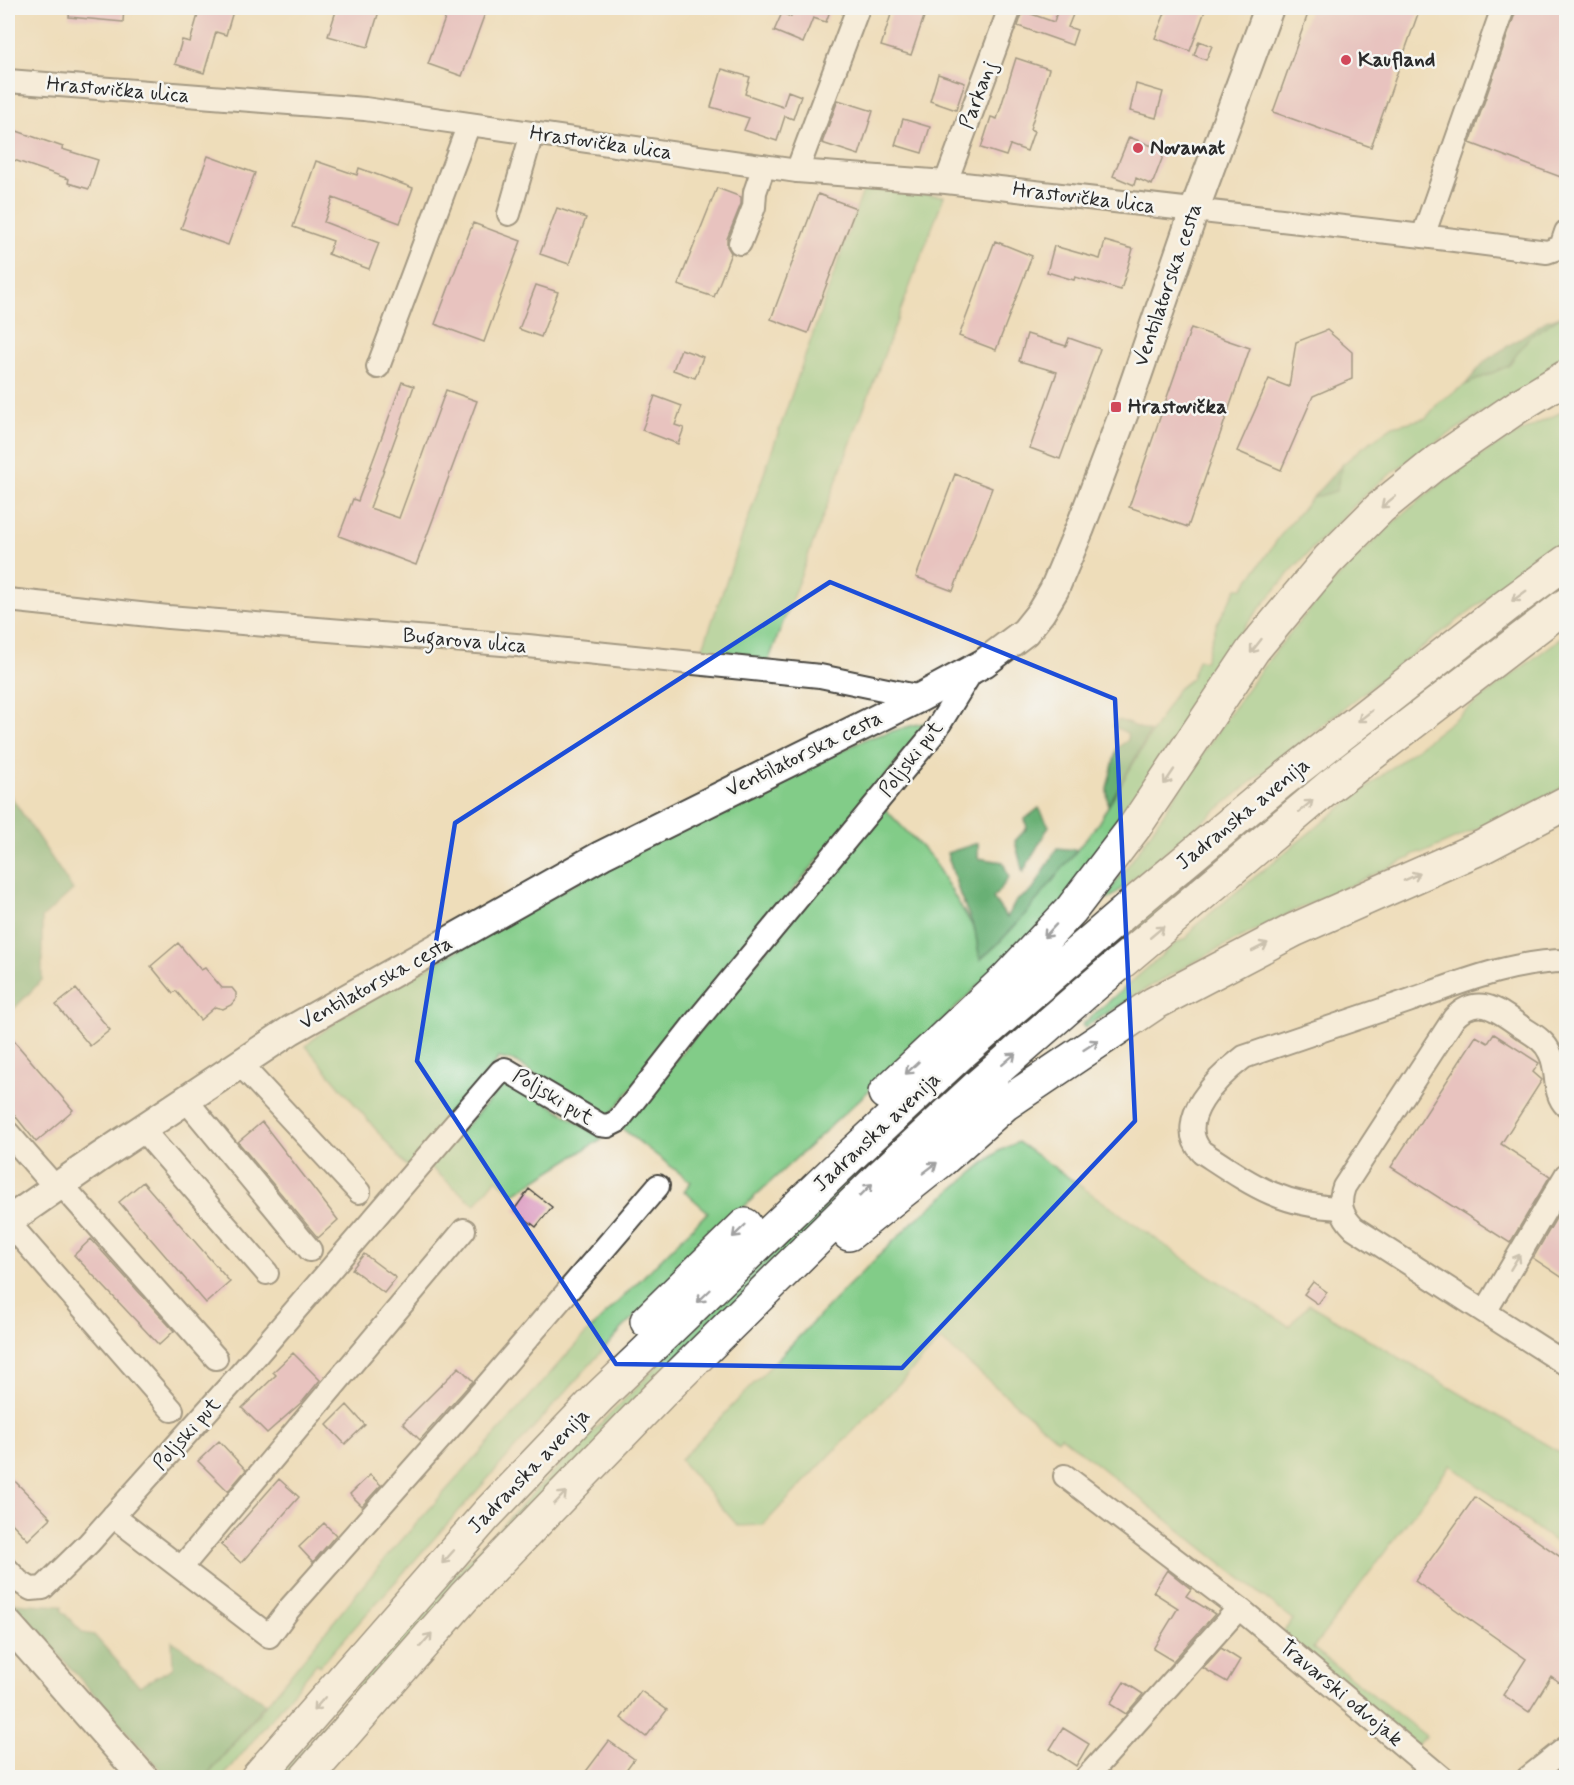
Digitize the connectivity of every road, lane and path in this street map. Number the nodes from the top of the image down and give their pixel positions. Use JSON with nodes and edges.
{"nodes":[{"id":1,"x":858,"y":8,"type":"edge"},
{"id":2,"x":1010,"y":8,"type":"edge"},
{"id":3,"x":1269,"y":8,"type":"edge"},
{"id":4,"x":1503,"y":8,"type":"edge"},
{"id":5,"x":8,"y":81,"type":"edge"},
{"id":6,"x":469,"y":124,"type":"junction"},
{"id":7,"x":532,"y":133,"type":"junction"},
{"id":8,"x":764,"y":166,"type":"junction"},
{"id":9,"x":796,"y":171,"type":"junction"},
{"id":10,"x":946,"y":182,"type":"junction"},
{"id":11,"x":1194,"y":210,"type":"junction"},
{"id":12,"x":509,"y":214,"type":"dead end"},
{"id":13,"x":1566,"y":231,"type":"edge"},
{"id":14,"x":1422,"y":236,"type":"junction"},
{"id":15,"x":740,"y":243,"type":"dead end"},
{"id":16,"x":378,"y":367,"type":"dead end"},
{"id":17,"x":1566,"y":377,"type":"edge"},
{"id":18,"x":1566,"y":394,"type":"edge"},
{"id":19,"x":1433,"y":465,"type":"junction"},
{"id":20,"x":1566,"y":562,"type":"edge"},
{"id":21,"x":8,"y":600,"type":"edge"},
{"id":22,"x":1566,"y":605,"type":"edge"},
{"id":23,"x":974,"y":668,"type":"junction"},
{"id":24,"x":921,"y":697,"type":"junction"},
{"id":25,"x":1566,"y":803,"type":"edge"},
{"id":26,"x":1566,"y":961,"type":"edge"},
{"id":27,"x":240,"y":1064,"type":"junction"},
{"id":28,"x":186,"y":1100,"type":"junction"},
{"id":29,"x":1566,"y":1106,"type":"edge"},
{"id":30,"x":142,"y":1129,"type":"junction"},
{"id":31,"x":8,"y":1133,"type":"edge"},
{"id":32,"x":1566,"y":1175,"type":"edge"},
{"id":33,"x":59,"y":1186,"type":"junction"},
{"id":34,"x":658,"y":1186,"type":"dead end"},
{"id":35,"x":359,"y":1192,"type":"dead end"},
{"id":36,"x":1341,"y":1208,"type":"junction"},
{"id":37,"x":8,"y":1222,"type":"edge"},
{"id":38,"x":464,"y":1230,"type":"dead end"},
{"id":39,"x":310,"y":1250,"type":"dead end"},
{"id":40,"x":267,"y":1273,"type":"dead end"},
{"id":41,"x":1485,"y":1312,"type":"junction"},
{"id":42,"x":1563,"y":1354,"type":"edge"},
{"id":43,"x":216,"y":1358,"type":"dead end"},
{"id":44,"x":660,"y":1394,"type":"junction"},
{"id":45,"x":172,"y":1410,"type":"dead end"},
{"id":46,"x":1065,"y":1476,"type":"dead end"},
{"id":47,"x":487,"y":1514,"type":"junction"},
{"id":48,"x":113,"y":1516,"type":"junction"},
{"id":49,"x":181,"y":1568,"type":"junction"},
{"id":50,"x":8,"y":1570,"type":"edge"},
{"id":51,"x":1239,"y":1608,"type":"junction"},
{"id":52,"x":8,"y":1624,"type":"edge"},
{"id":53,"x":1566,"y":1748,"type":"edge"},
{"id":54,"x":144,"y":1778,"type":"edge"},
{"id":55,"x":256,"y":1778,"type":"edge"},
{"id":56,"x":306,"y":1778,"type":"edge"},
{"id":57,"x":1086,"y":1778,"type":"edge"},
{"id":58,"x":1442,"y":1778,"type":"edge"},
{"id":59,"x":1528,"y":1778,"type":"edge"}],
"edges":[{"from":1,"to":9,"type":"street"},
{"from":2,"to":10,"type":"street","name":"Parkanj"},
{"from":3,"to":11,"type":"main road","name":"Ventilatorska cesta"},
{"from":4,"to":14,"type":"street"},
{"from":5,"to":6,"type":"street","name":"Hrastovička ulica"},
{"from":6,"to":7,"type":"street","name":"Hrastovička ulica"},
{"from":6,"to":16,"type":"street"},
{"from":7,"to":8,"type":"street","name":"Hrastovička ulica"},
{"from":7,"to":12,"type":"street"},
{"from":8,"to":9,"type":"street","name":"Hrastovička ulica"},
{"from":8,"to":15,"type":"street"},
{"from":9,"to":10,"type":"street","name":"Hrastovička ulica"},
{"from":10,"to":11,"type":"street","name":"Hrastovička ulica"},
{"from":11,"to":14,"type":"street","name":"Hrastovička ulica"},
{"from":11,"to":23,"type":"main road","name":"Ventilatorska cesta"},
{"from":13,"to":14,"type":"street","name":"Hrastovička ulica"},
{"from":17,"to":19,"type":"highway"},
{"from":18,"to":19,"type":"highway"},
{"from":19,"to":47,"type":"highway","one_way":true},
{"from":20,"to":47,"type":"highway","name":"Jadranska avenija","one_way":true},
{"from":21,"to":24,"type":"street","name":"Bugarova ulica"},
{"from":44,"to":22,"type":"highway","name":"Jadranska avenija","one_way":true},
{"from":23,"to":24,"type":"main road","name":"Ventilatorska cesta"},
{"from":23,"to":48,"type":"street","name":"Poljski put"},
{"from":24,"to":27,"type":"main road","name":"Ventilatorska cesta"},
{"from":44,"to":25,"type":"highway","one_way":true},
{"from":26,"to":36,"type":"street"},
{"from":27,"to":28,"type":"main road","name":"Ventilatorska cesta"},
{"from":27,"to":35,"type":"street"},
{"from":28,"to":30,"type":"main road","name":"Ventilatorska cesta"},
{"from":28,"to":39,"type":"street"},
{"from":29,"to":36,"type":"street"},
{"from":30,"to":33,"type":"main road","name":"Ventilatorska cesta"},
{"from":30,"to":40,"type":"street"},
{"from":31,"to":33,"type":"street"},
{"from":41,"to":32,"type":"street","one_way":true},
{"from":33,"to":37,"type":"main road","name":"Ventilatorska cesta"},
{"from":33,"to":43,"type":"street"},
{"from":34,"to":49,"type":"street"},
{"from":36,"to":41,"type":"street"},
{"from":37,"to":45,"type":"street"},
{"from":38,"to":49,"type":"street"},
{"from":41,"to":42,"type":"street"},
{"from":56,"to":44,"type":"highway","name":"Jadranska avenija","one_way":true},
{"from":46,"to":51,"type":"street","name":"Travarski odvojak"},
{"from":47,"to":55,"type":"highway","name":"Jadranska avenija","one_way":true},
{"from":48,"to":49,"type":"street"},
{"from":48,"to":50,"type":"street","name":"Poljski put"},
{"from":51,"to":57,"type":"street"},
{"from":51,"to":58,"type":"street","name":"Travarski odvojak"},
{"from":52,"to":54,"type":"main road"},
{"from":53,"to":59,"type":"street"}]}
